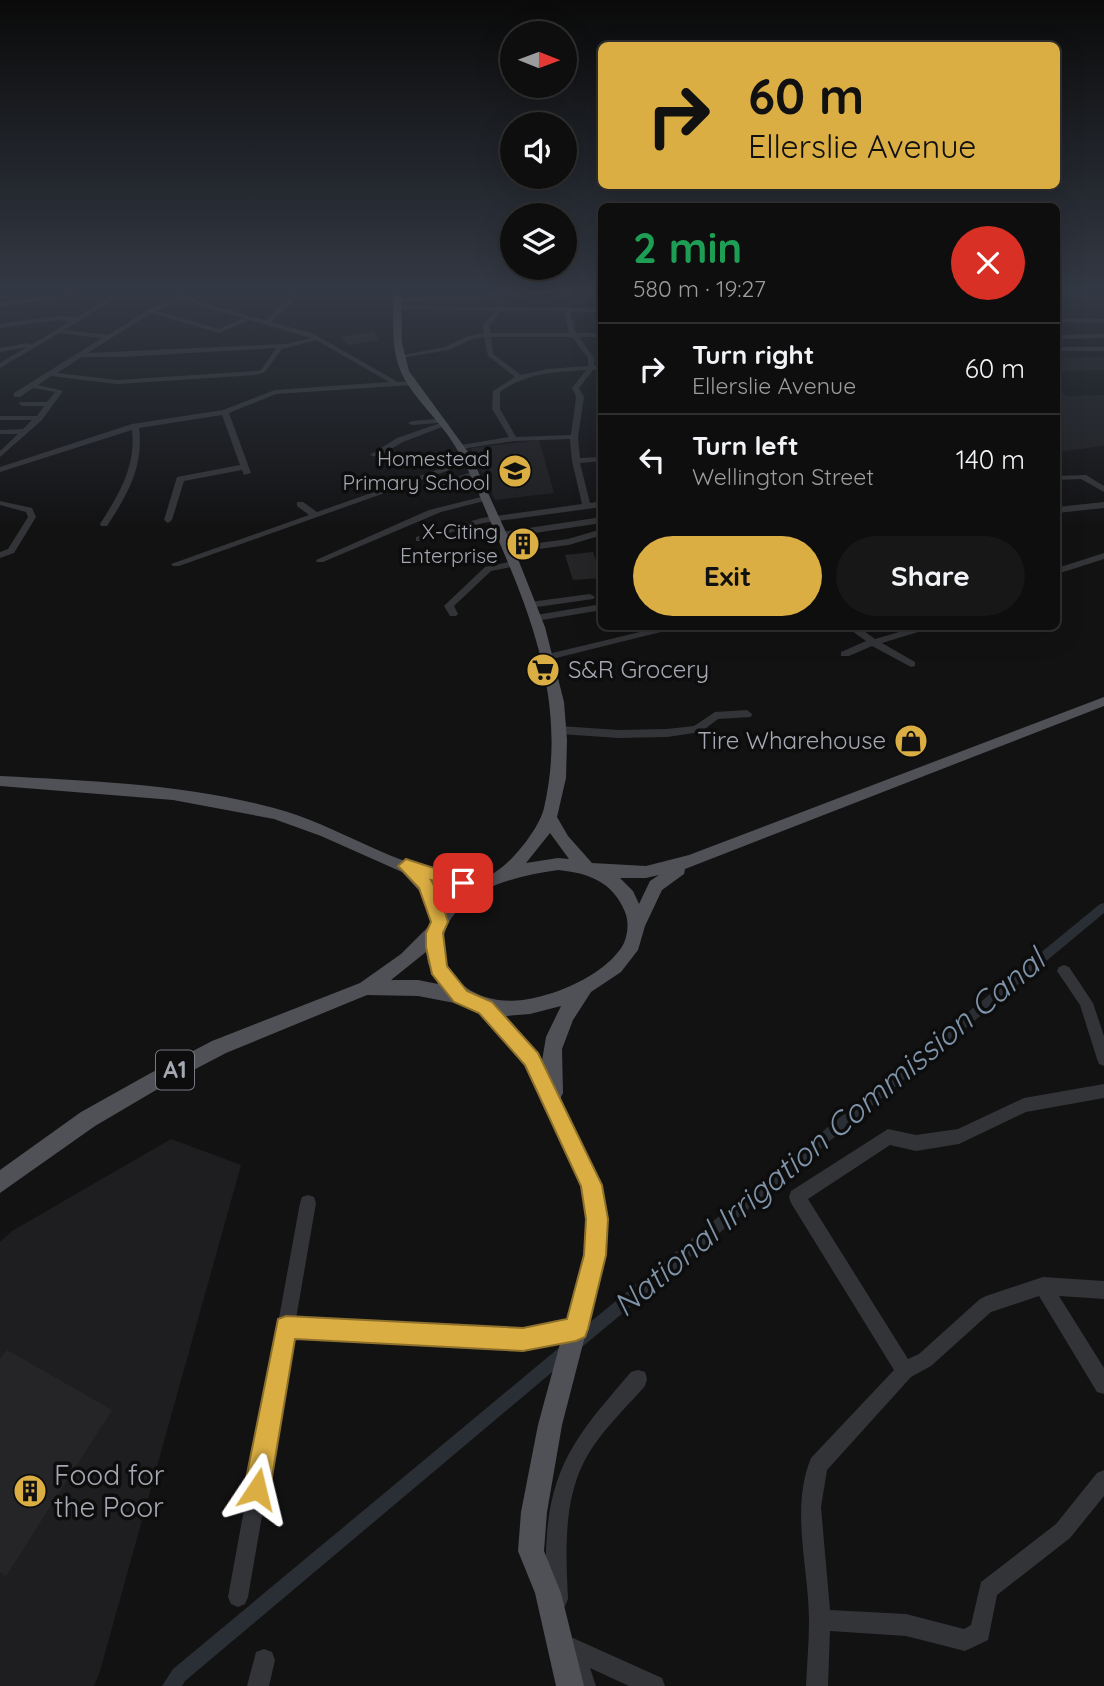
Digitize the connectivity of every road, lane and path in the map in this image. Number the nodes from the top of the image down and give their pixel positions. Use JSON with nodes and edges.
{"nodes":[{"id":1,"x":55,"y":371,"type":"edge"},
{"id":2,"x":262,"y":371,"type":"edge"},
{"id":3,"x":375,"y":371,"type":"edge"},
{"id":4,"x":405,"y":371,"type":"edge"},
{"id":5,"x":511,"y":371,"type":"edge"},
{"id":6,"x":561,"y":371,"type":"edge"},
{"id":7,"x":589,"y":371,"type":"edge"},
{"id":8,"x":50,"y":374,"type":"junction"},
{"id":9,"x":519,"y":377,"type":"junction"},
{"id":10,"x":391,"y":380,"type":"junction"},
{"id":11,"x":407,"y":381,"type":"junction"},
{"id":12,"x":377,"y":384,"type":"junction"},
{"id":13,"x":34,"y":386,"type":"junction"},
{"id":14,"x":17,"y":395,"type":"dead end"},
{"id":15,"x":23,"y":404,"type":"dead end"},
{"id":16,"x":50,"y":404,"type":"junction"},
{"id":17,"x":225,"y":412,"type":"junction"},
{"id":18,"x":0,"y":418,"type":"edge"},
{"id":19,"x":39,"y":418,"type":"junction"},
{"id":20,"x":444,"y":422,"type":"junction"},
{"id":21,"x":412,"y":424,"type":"dead end"},
{"id":22,"x":135,"y":426,"type":"junction"},
{"id":23,"x":25,"y":431,"type":"junction"},
{"id":24,"x":0,"y":432,"type":"edge"},
{"id":25,"x":574,"y":437,"type":"junction"},
{"id":26,"x":514,"y":439,"type":"junction"},
{"id":27,"x":461,"y":447,"type":"junction"},
{"id":28,"x":2,"y":451,"type":"edge"},
{"id":29,"x":374,"y":456,"type":"dead end"},
{"id":30,"x":598,"y":459,"type":"edge"},
{"id":31,"x":576,"y":461,"type":"junction"},
{"id":32,"x":468,"y":462,"type":"junction"},
{"id":33,"x":0,"y":470,"type":"edge"},
{"id":34,"x":246,"y":470,"type":"joint"},
{"id":35,"x":474,"y":474,"type":"junction"},
{"id":36,"x":1060,"y":478,"type":"edge"},
{"id":37,"x":1103,"y":487,"type":"edge"},
{"id":38,"x":429,"y":489,"type":"dead end"},
{"id":39,"x":485,"y":498,"type":"junction"},
{"id":40,"x":0,"y":503,"type":"edge"},
{"id":41,"x":300,"y":504,"type":"dead end"},
{"id":42,"x":598,"y":505,"type":"edge"},
{"id":43,"x":1104,"y":505,"type":"edge"},
{"id":44,"x":587,"y":506,"type":"junction"},
{"id":45,"x":439,"y":510,"type":"junction"},
{"id":46,"x":1060,"y":510,"type":"edge"},
{"id":47,"x":314,"y":514,"type":"junction"},
{"id":48,"x":404,"y":517,"type":"dead end"},
{"id":49,"x":167,"y":520,"type":"dead end"},
{"id":50,"x":495,"y":521,"type":"junction"},
{"id":51,"x":598,"y":521,"type":"edge"},
{"id":52,"x":104,"y":524,"type":"dead end"},
{"id":53,"x":598,"y":533,"type":"edge"},
{"id":54,"x":502,"y":535,"type":"junction"},
{"id":55,"x":419,"y":539,"type":"dead end"},
{"id":56,"x":508,"y":550,"type":"junction"},
{"id":57,"x":0,"y":555,"type":"edge"},
{"id":58,"x":1104,"y":556,"type":"edge"},
{"id":59,"x":320,"y":560,"type":"dead end"},
{"id":60,"x":176,"y":564,"type":"dead end"},
{"id":61,"x":513,"y":564,"type":"junction"},
{"id":62,"x":1060,"y":570,"type":"edge"},
{"id":63,"x":590,"y":597,"type":"dead end"},
{"id":64,"x":530,"y":605,"type":"junction"},
{"id":65,"x":598,"y":608,"type":"edge"},
{"id":66,"x":453,"y":614,"type":"dead end"},
{"id":67,"x":536,"y":618,"type":"junction"},
{"id":68,"x":663,"y":630,"type":"edge"},
{"id":69,"x":856,"y":630,"type":"edge"},
{"id":70,"x":918,"y":630,"type":"edge"},
{"id":71,"x":873,"y":642,"type":"junction"},
{"id":72,"x":845,"y":654,"type":"dead end"},
{"id":73,"x":548,"y":657,"type":"junction"},
{"id":74,"x":911,"y":664,"type":"dead end"},
{"id":75,"x":1104,"y":701,"type":"edge"},
{"id":76,"x":747,"y":714,"type":"dead end"},
{"id":77,"x":560,"y":730,"type":"junction"},
{"id":78,"x":0,"y":781,"type":"edge"},
{"id":79,"x":550,"y":817,"type":"junction"},
{"id":80,"x":692,"y":861,"type":"junction"},
{"id":81,"x":406,"y":866,"type":"junction"},
{"id":82,"x":592,"y":869,"type":"junction"},
{"id":83,"x":500,"y":875,"type":"junction"},
{"id":84,"x":481,"y":884,"type":"junction"},
{"id":85,"x":638,"y":922,"type":"junction"},
{"id":86,"x":437,"y":927,"type":"junction"},
{"id":87,"x":1064,"y":971,"type":"dead end"},
{"id":88,"x":366,"y":988,"type":"junction"},
{"id":89,"x":584,"y":989,"type":"junction"},
{"id":90,"x":461,"y":996,"type":"junction"},
{"id":91,"x":486,"y":1007,"type":"junction"},
{"id":92,"x":1104,"y":1059,"type":"edge"},
{"id":93,"x":1104,"y":1091,"type":"edge"},
{"id":94,"x":556,"y":1109,"type":"junction"},
{"id":95,"x":0,"y":1183,"type":"edge"},
{"id":96,"x":307,"y":1203,"type":"dead end"},
{"id":97,"x":1044,"y":1286,"type":"junction"},
{"id":98,"x":1104,"y":1290,"type":"edge"},
{"id":99,"x":578,"y":1324,"type":"junction"},
{"id":100,"x":286,"y":1327,"type":"junction"},
{"id":101,"x":905,"y":1371,"type":"junction"},
{"id":102,"x":638,"y":1379,"type":"dead end"},
{"id":103,"x":1104,"y":1385,"type":"edge"},
{"id":104,"x":1104,"y":1480,"type":"edge"},
{"id":105,"x":238,"y":1597,"type":"dead end"},
{"id":106,"x":820,"y":1620,"type":"junction"},
{"id":107,"x":573,"y":1649,"type":"junction"},
{"id":108,"x":264,"y":1660,"type":"dead end"},
{"id":109,"x":258,"y":1686,"type":"edge"},
{"id":110,"x":570,"y":1686,"type":"edge"},
{"id":111,"x":585,"y":1686,"type":"edge"},
{"id":112,"x":654,"y":1686,"type":"edge"},
{"id":113,"x":817,"y":1686,"type":"edge"}],
"edges":[{"from":1,"to":8,"type":"street"},
{"from":2,"to":8,"type":"street"},
{"from":3,"to":10,"type":"street"},
{"from":4,"to":11,"type":"main road"},
{"from":5,"to":9,"type":"street"},
{"from":6,"to":9,"type":"street"},
{"from":7,"to":25,"type":"street"},
{"from":8,"to":13,"type":"street"},
{"from":9,"to":26,"type":"street"},
{"from":10,"to":11,"type":"street"},
{"from":10,"to":11,"type":"street"},
{"from":10,"to":12,"type":"street"},
{"from":11,"to":12,"type":"street"},
{"from":11,"to":20,"type":"main road"},
{"from":12,"to":17,"type":"street"},
{"from":13,"to":14,"type":"street"},
{"from":13,"to":16,"type":"street"},
{"from":15,"to":16,"type":"street"},
{"from":16,"to":19,"type":"street"},
{"from":17,"to":22,"type":"street"},
{"from":17,"to":34,"type":"street"},
{"from":18,"to":19,"type":"street"},
{"from":19,"to":23,"type":"street"},
{"from":20,"to":21,"type":"street"},
{"from":20,"to":27,"type":"main road"},
{"from":20,"to":29,"type":"street"},
{"from":22,"to":33,"type":"street"},
{"from":22,"to":52,"type":"street"},
{"from":23,"to":24,"type":"street"},
{"from":23,"to":28,"type":"street"},
{"from":25,"to":26,"type":"street"},
{"from":25,"to":31,"type":"street"},
{"from":26,"to":27,"type":"street"},
{"from":27,"to":32,"type":"main road"},
{"from":30,"to":31,"type":"street"},
{"from":31,"to":44,"type":"street"},
{"from":32,"to":35,"type":"main road"},
{"from":32,"to":47,"type":"street"},
{"from":34,"to":49,"type":"street"},
{"from":35,"to":38,"type":"street"},
{"from":35,"to":39,"type":"main road"},
{"from":36,"to":37,"type":"street"},
{"from":39,"to":45,"type":"street"},
{"from":39,"to":50,"type":"main road"},
{"from":40,"to":57,"type":"street"},
{"from":41,"to":47,"type":"street"},
{"from":42,"to":44,"type":"street"},
{"from":43,"to":46,"type":"street"},
{"from":44,"to":50,"type":"street"},
{"from":45,"to":48,"type":"street"},
{"from":45,"to":59,"type":"street"},
{"from":47,"to":60,"type":"street"},
{"from":50,"to":54,"type":"main road"},
{"from":50,"to":55,"type":"street"},
{"from":51,"to":54,"type":"street"},
{"from":53,"to":56,"type":"street"},
{"from":54,"to":56,"type":"main road"},
{"from":56,"to":61,"type":"main road"},
{"from":58,"to":62,"type":"street"},
{"from":61,"to":64,"type":"main road"},
{"from":61,"to":66,"type":"street"},
{"from":63,"to":64,"type":"street"},
{"from":64,"to":67,"type":"main road"},
{"from":65,"to":67,"type":"street"},
{"from":67,"to":73,"type":"main road"},
{"from":68,"to":73,"type":"street"},
{"from":69,"to":71,"type":"street"},
{"from":70,"to":71,"type":"street"},
{"from":71,"to":72,"type":"street"},
{"from":71,"to":74,"type":"street"},
{"from":73,"to":77,"type":"main road"},
{"from":75,"to":80,"type":"main road","number":"A1"},
{"from":76,"to":77,"type":"street"},
{"from":77,"to":79,"type":"main road"},
{"from":78,"to":81,"type":"main road"},
{"from":79,"to":82,"type":"main road"},
{"from":79,"to":83,"type":"main road"},
{"from":80,"to":82,"type":"main road","number":"A1"},
{"from":80,"to":85,"type":"main road","number":"A1"},
{"from":81,"to":84,"type":"main road"},
{"from":81,"to":86,"type":"main road"},
{"from":82,"to":83,"type":"main road","number":"A1"},
{"from":82,"to":85,"type":"main road"},
{"from":83,"to":84,"type":"main road","number":"A1"},
{"from":84,"to":86,"type":"main road","number":"A1"},
{"from":85,"to":89,"type":"main road","number":"A1"},
{"from":86,"to":88,"type":"main road","number":"A1"},
{"from":86,"to":90,"type":"main road","number":"A1"},
{"from":87,"to":92,"type":"street"},
{"from":88,"to":90,"type":"main road","number":"A1"},
{"from":88,"to":95,"type":"main road","number":"A1"},
{"from":89,"to":91,"type":"main road","number":"A1"},
{"from":89,"to":94,"type":"main road"},
{"from":90,"to":91,"type":"main road","number":"A1"},
{"from":91,"to":94,"type":"main road"},
{"from":93,"to":101,"type":"street"},
{"from":94,"to":99,"type":"main road"},
{"from":96,"to":100,"type":"street"},
{"from":97,"to":98,"type":"street"},
{"from":97,"to":101,"type":"street"},
{"from":97,"to":103,"type":"street"},
{"from":99,"to":100,"type":"street"},
{"from":99,"to":110,"type":"main road"},
{"from":100,"to":105,"type":"street"},
{"from":101,"to":106,"type":"street"},
{"from":102,"to":107,"type":"street"},
{"from":104,"to":106,"type":"street"},
{"from":106,"to":113,"type":"street"},
{"from":107,"to":111,"type":"street"},
{"from":107,"to":112,"type":"street"},
{"from":108,"to":109,"type":"street"}]}
